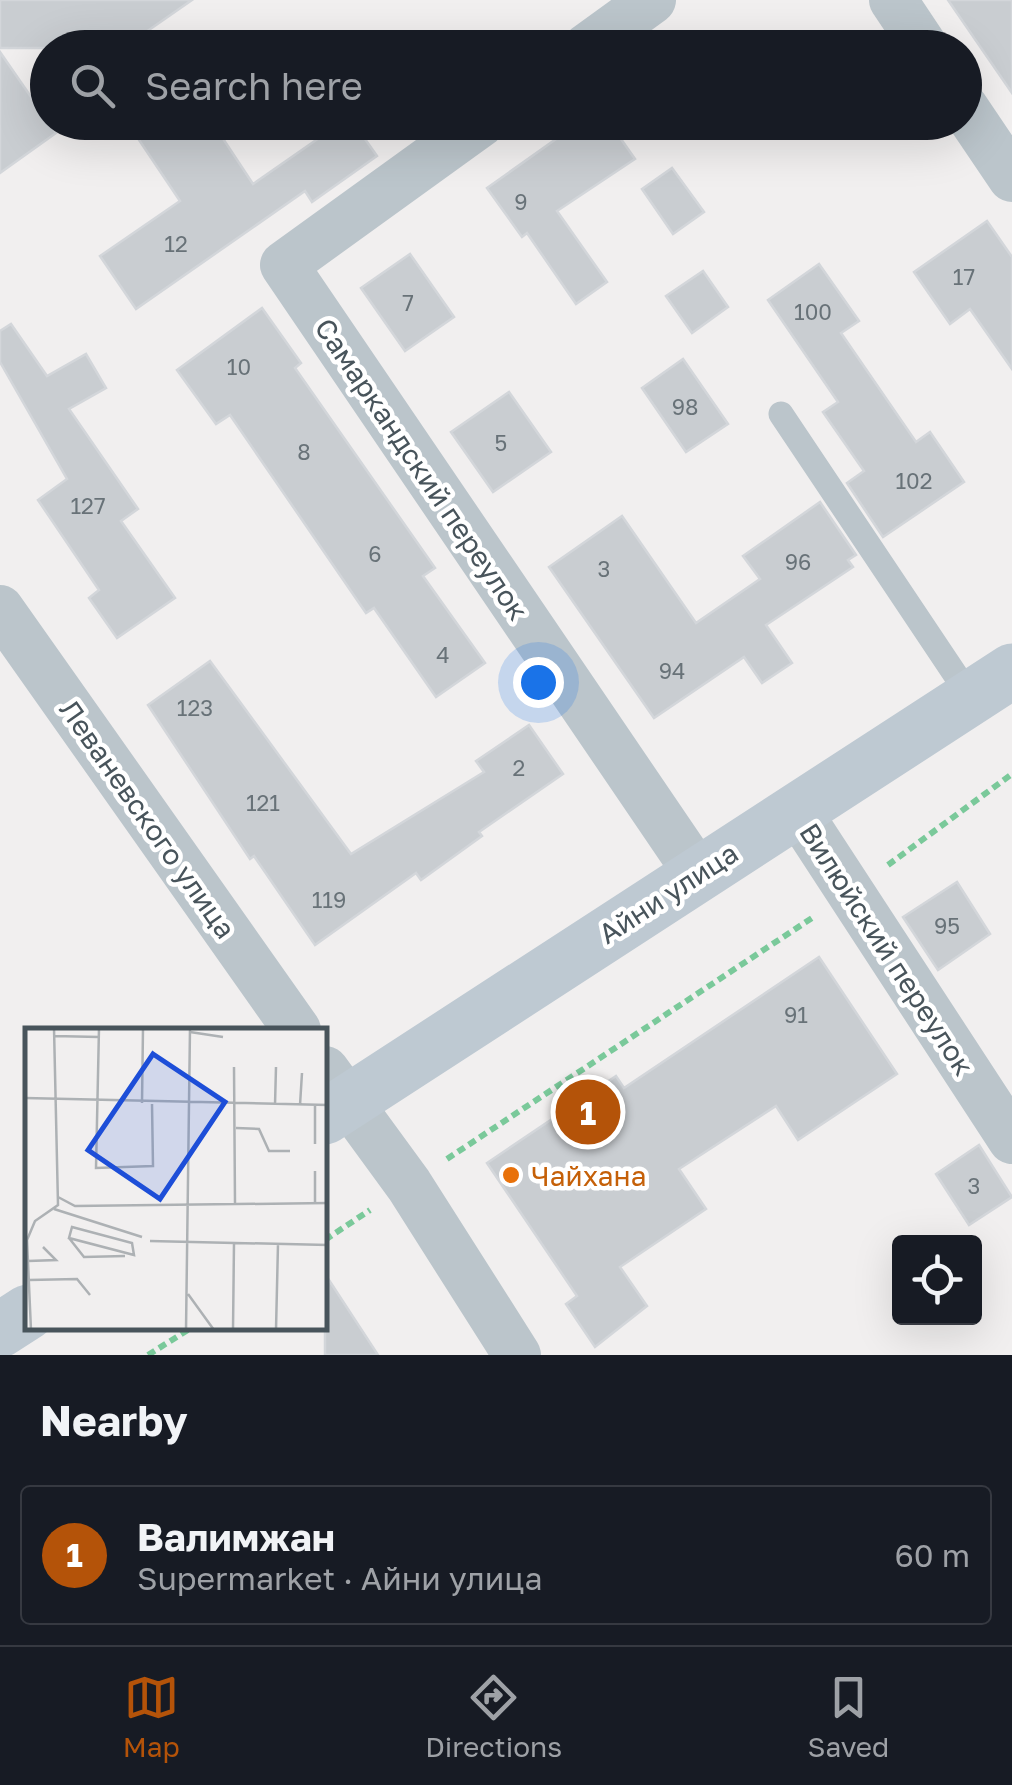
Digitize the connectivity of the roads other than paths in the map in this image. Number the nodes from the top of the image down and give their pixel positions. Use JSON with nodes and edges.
{"nodes":[{"id":1,"x":652,"y":0,"type":"edge"},
{"id":2,"x":893,"y":0,"type":"edge"},
{"id":3,"x":611,"y":30,"type":"edge"},
{"id":4,"x":913,"y":30,"type":"edge"},
{"id":5,"x":982,"y":134,"type":"edge"},
{"id":6,"x":457,"y":140,"type":"edge"},
{"id":7,"x":1012,"y":178,"type":"edge"},
{"id":8,"x":781,"y":414,"type":"dead end"},
{"id":9,"x":0,"y":609,"type":"edge"},
{"id":10,"x":992,"y":684,"type":"edge"},
{"id":11,"x":796,"y":809,"type":"junction"},
{"id":12,"x":698,"y":874,"type":"junction"},
{"id":13,"x":296,"y":1028,"type":"edge"},
{"id":14,"x":333,"y":1097,"type":"edge"},
{"id":15,"x":1012,"y":1140,"type":"edge"},
{"id":16,"x":25,"y":1314,"type":"edge"},
{"id":17,"x":0,"y":1330,"type":"edge"},
{"id":18,"x":517,"y":1355,"type":"edge"}],
"edges":[{"from":1,"to":3,"type":"street"},
{"from":2,"to":4,"type":"street"},
{"from":5,"to":7,"type":"street"},
{"from":6,"to":12,"type":"street","name":"Самаркандский переулок"},
{"from":8,"to":10,"type":"lane"},
{"from":9,"to":13,"type":"street","name":"Леваневского улица"},
{"from":10,"to":11,"type":"street","name":"Айни улица"},
{"from":11,"to":12,"type":"street","name":"Айни улица"},
{"from":11,"to":15,"type":"street","name":"Вилюйский переулок"},
{"from":12,"to":14,"type":"street","name":"Айни улица"},
{"from":14,"to":18,"type":"street"},
{"from":16,"to":17,"type":"street"}]}
